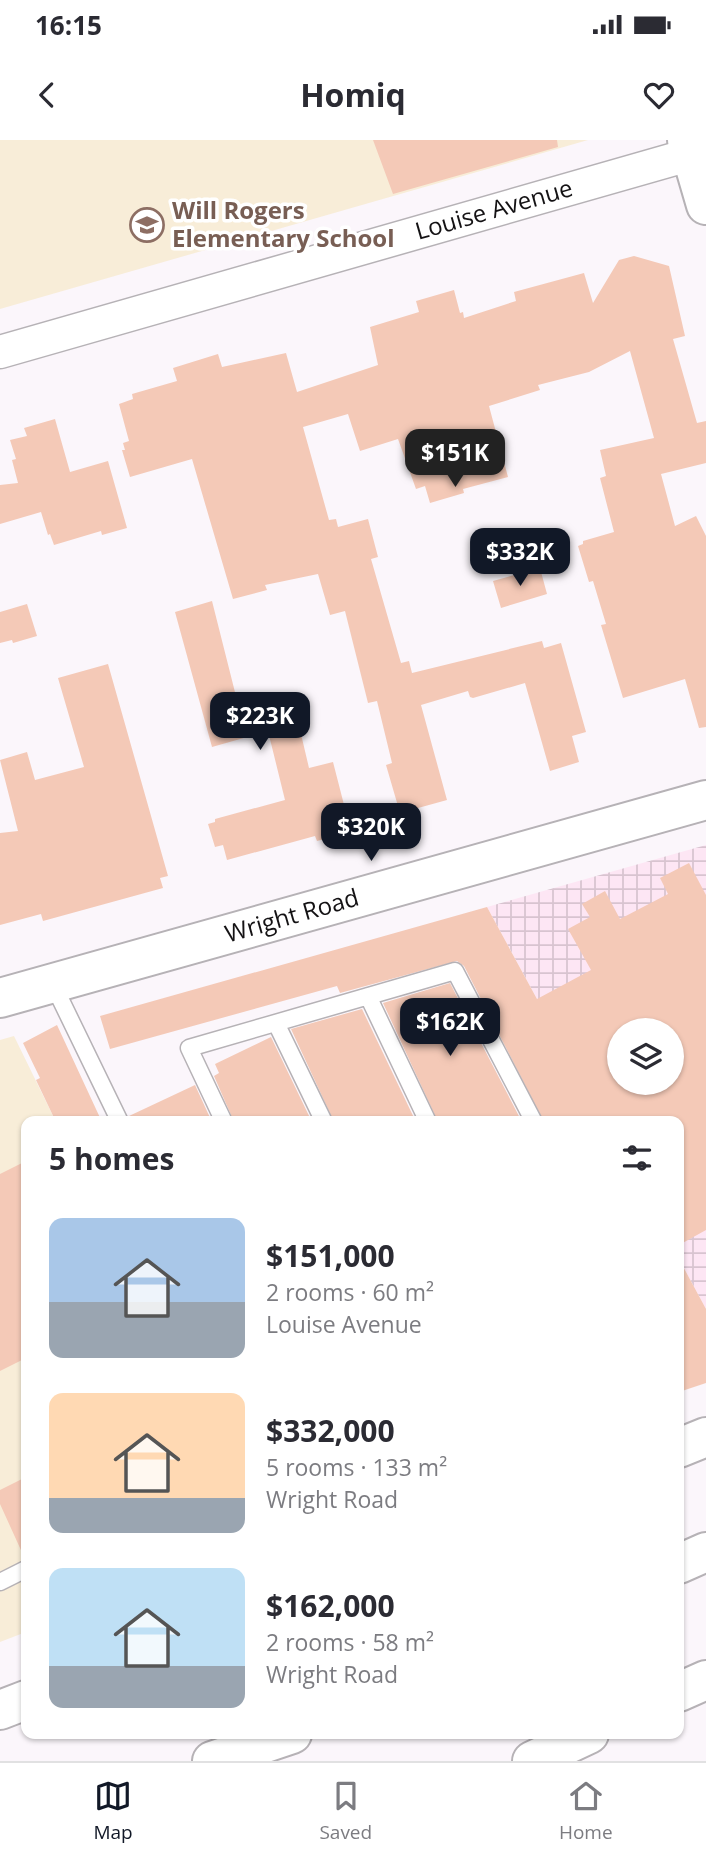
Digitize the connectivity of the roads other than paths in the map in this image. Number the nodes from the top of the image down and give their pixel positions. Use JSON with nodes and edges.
{"nodes":[{"id":1,"x":695,"y":148,"type":"edge"},
{"id":2,"x":706,"y":205,"type":"edge"},
{"id":3,"x":0,"y":352,"type":"edge"},
{"id":4,"x":706,"y":800,"type":"edge"},
{"id":5,"x":53,"y":984,"type":"junction"},
{"id":6,"x":368,"y":996,"type":"junction"},
{"id":7,"x":0,"y":998,"type":"edge"},
{"id":8,"x":276,"y":1023,"type":"junction"},
{"id":9,"x":117,"y":1116,"type":"edge"},
{"id":10,"x":221,"y":1116,"type":"edge"},
{"id":11,"x":321,"y":1116,"type":"edge"},
{"id":12,"x":425,"y":1116,"type":"edge"},
{"id":13,"x":531,"y":1116,"type":"edge"},
{"id":14,"x":706,"y":1437,"type":"edge"},
{"id":15,"x":684,"y":1446,"type":"edge"},
{"id":16,"x":706,"y":1552,"type":"edge"},
{"id":17,"x":684,"y":1562,"type":"edge"},
{"id":18,"x":21,"y":1571,"type":"edge"},
{"id":19,"x":0,"y":1581,"type":"edge"},
{"id":20,"x":706,"y":1679,"type":"edge"},
{"id":21,"x":684,"y":1690,"type":"edge"},
{"id":22,"x":21,"y":1702,"type":"edge"},
{"id":23,"x":0,"y":1710,"type":"edge"},
{"id":24,"x":277,"y":1739,"type":"edge"},
{"id":25,"x":305,"y":1739,"type":"edge"},
{"id":26,"x":578,"y":1739,"type":"edge"},
{"id":27,"x":212,"y":1761,"type":"edge"},
{"id":28,"x":259,"y":1761,"type":"edge"},
{"id":29,"x":532,"y":1761,"type":"edge"}],
"edges":[{"from":1,"to":2,"type":"main road"},
{"from":1,"to":3,"type":"street","name":"Louise Avenue"},
{"from":4,"to":5,"type":"main road","name":"Wright Road"},
{"from":5,"to":7,"type":"main road","name":"Wright Road"},
{"from":5,"to":9,"type":"lane"},
{"from":6,"to":8,"type":"lane"},
{"from":6,"to":12,"type":"lane"},
{"from":6,"to":13,"type":"lane"},
{"from":8,"to":10,"type":"lane"},
{"from":8,"to":11,"type":"lane"},
{"from":14,"to":15,"type":"main road"},
{"from":16,"to":17,"type":"main road"},
{"from":18,"to":19,"type":"lane"},
{"from":20,"to":21,"type":"main road"},
{"from":22,"to":23,"type":"main road"},
{"from":24,"to":27,"type":"main road"},
{"from":25,"to":28,"type":"main road"},
{"from":26,"to":29,"type":"main road"}]}
